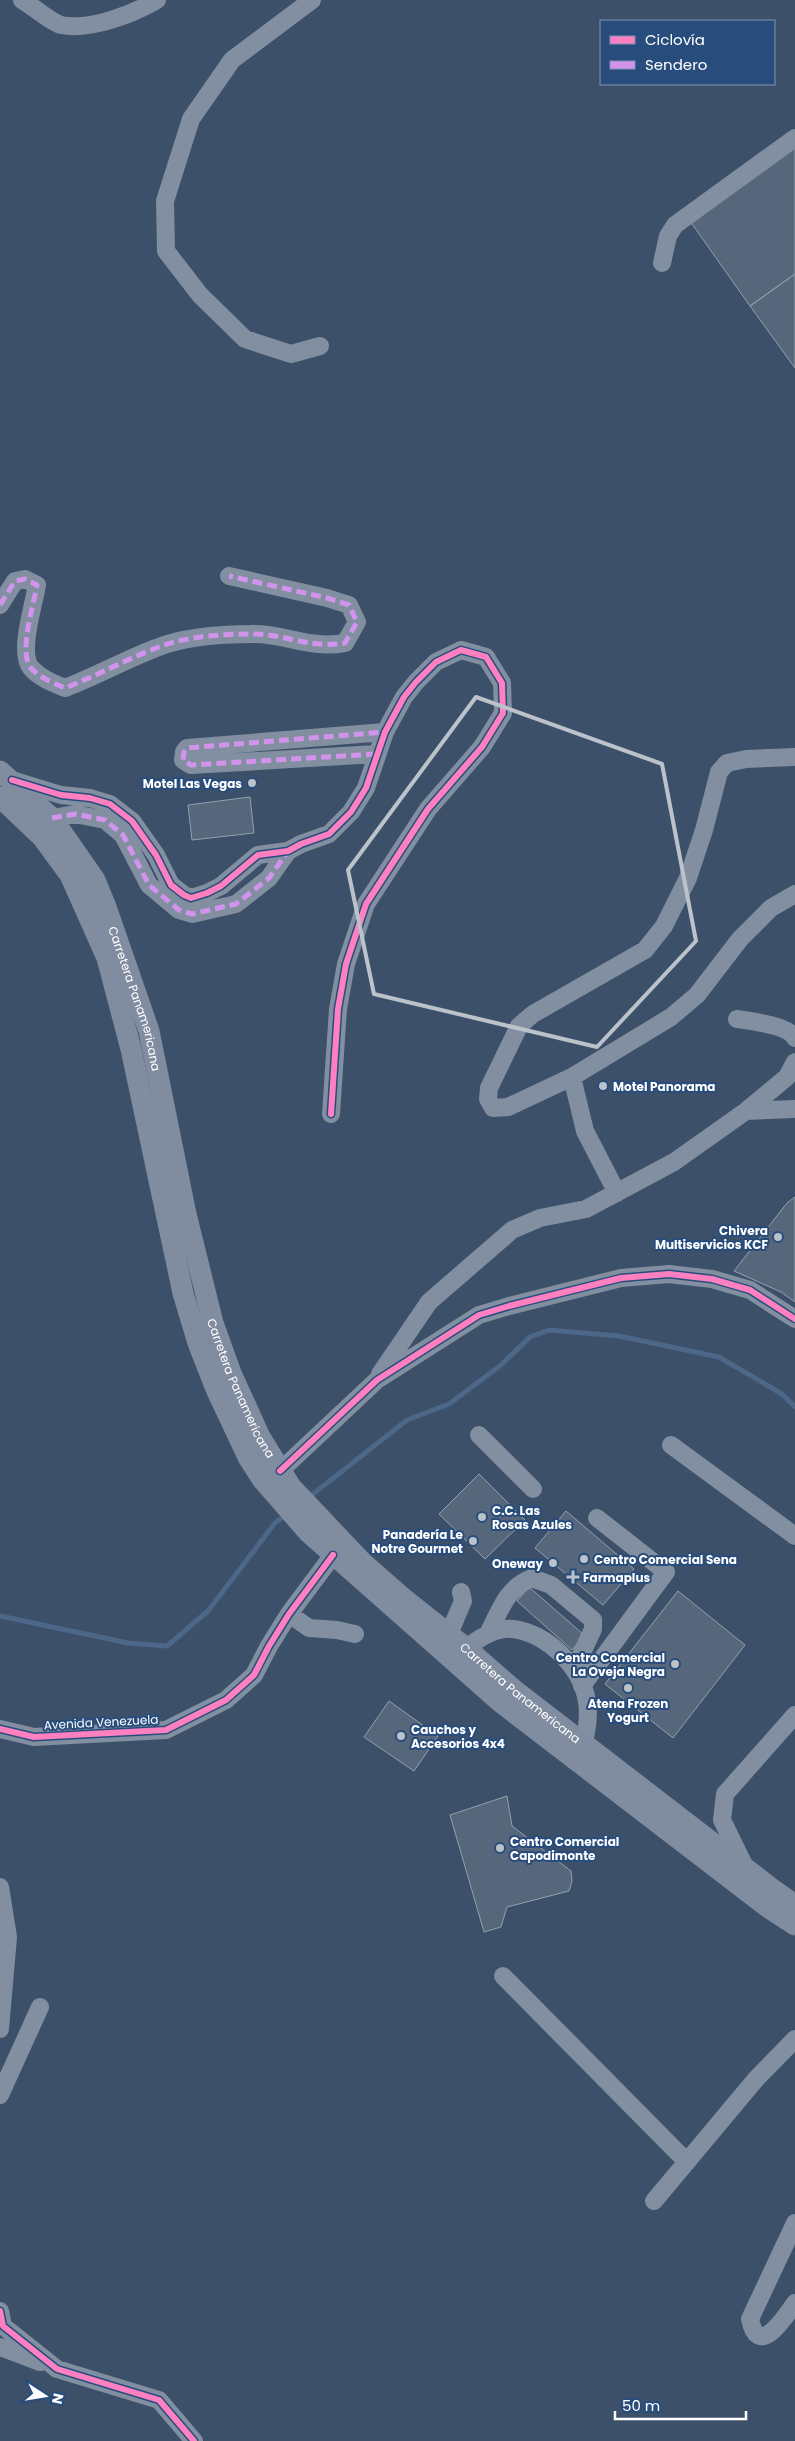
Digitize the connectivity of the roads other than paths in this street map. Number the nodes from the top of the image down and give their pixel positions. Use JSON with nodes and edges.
{"nodes":[{"id":1,"x":22,"y":0,"type":"edge"},
{"id":2,"x":157,"y":0,"type":"edge"},
{"id":3,"x":312,"y":0,"type":"edge"},
{"id":4,"x":795,"y":138,"type":"edge"},
{"id":5,"x":662,"y":263,"type":"dead end"},
{"id":6,"x":320,"y":346,"type":"dead end"},
{"id":7,"x":229,"y":576,"type":"dead end"},
{"id":8,"x":0,"y":606,"type":"edge"},
{"id":9,"x":385,"y":732,"type":"junction"},
{"id":10,"x":376,"y":754,"type":"junction"},
{"id":11,"x":795,"y":757,"type":"edge"},
{"id":12,"x":6,"y":775,"type":"edge"},
{"id":13,"x":0,"y":797,"type":"edge"},
{"id":14,"x":52,"y":818,"type":"junction"},
{"id":15,"x":288,"y":851,"type":"junction"},
{"id":16,"x":795,"y":894,"type":"edge"},
{"id":17,"x":737,"y":1019,"type":"dead end"},
{"id":18,"x":795,"y":1038,"type":"edge"},
{"id":19,"x":795,"y":1062,"type":"edge"},
{"id":20,"x":572,"y":1077,"type":"junction"},
{"id":21,"x":795,"y":1109,"type":"edge"},
{"id":22,"x":746,"y":1111,"type":"junction"},
{"id":23,"x":332,"y":1114,"type":"dead end"},
{"id":24,"x":617,"y":1193,"type":"junction"},
{"id":25,"x":795,"y":1319,"type":"edge"},
{"id":26,"x":377,"y":1380,"type":"junction"},
{"id":27,"x":479,"y":1435,"type":"dead end"},
{"id":28,"x":671,"y":1445,"type":"dead end"},
{"id":29,"x":283,"y":1485,"type":"junction"},
{"id":30,"x":532,"y":1489,"type":"dead end"},
{"id":31,"x":596,"y":1518,"type":"dead end"},
{"id":32,"x":315,"y":1527,"type":"junction"},
{"id":33,"x":795,"y":1536,"type":"edge"},
{"id":34,"x":333,"y":1555,"type":"junction"},
{"id":35,"x":461,"y":1592,"type":"dead end"},
{"id":36,"x":289,"y":1614,"type":"junction"},
{"id":37,"x":355,"y":1634,"type":"dead end"},
{"id":38,"x":449,"y":1634,"type":"junction"},
{"id":39,"x":488,"y":1634,"type":"junction"},
{"id":40,"x":460,"y":1654,"type":"junction"},
{"id":41,"x":575,"y":1668,"type":"junction"},
{"id":42,"x":582,"y":1686,"type":"junction"},
{"id":43,"x":795,"y":1715,"type":"edge"},
{"id":44,"x":0,"y":1729,"type":"edge"},
{"id":45,"x":584,"y":1742,"type":"junction"},
{"id":46,"x":580,"y":1763,"type":"junction"},
{"id":47,"x":746,"y":1869,"type":"junction"},
{"id":48,"x":0,"y":1887,"type":"edge"},
{"id":49,"x":795,"y":1904,"type":"edge"},
{"id":50,"x":795,"y":1924,"type":"edge"},
{"id":51,"x":503,"y":1976,"type":"dead end"},
{"id":52,"x":40,"y":2007,"type":"dead end"},
{"id":53,"x":0,"y":2029,"type":"edge"},
{"id":54,"x":795,"y":2039,"type":"edge"},
{"id":55,"x":0,"y":2095,"type":"edge"},
{"id":56,"x":687,"y":2162,"type":"junction"},
{"id":57,"x":654,"y":2201,"type":"dead end"},
{"id":58,"x":795,"y":2223,"type":"edge"},
{"id":59,"x":795,"y":2303,"type":"edge"},
{"id":60,"x":0,"y":2311,"type":"edge"},
{"id":61,"x":0,"y":2347,"type":"edge"},
{"id":62,"x":57,"y":2369,"type":"junction"},
{"id":63,"x":194,"y":2441,"type":"edge"}],
"edges":[{"from":1,"to":2,"type":"street"},
{"from":3,"to":6,"type":"street"},
{"from":4,"to":5,"type":"street"},
{"from":7,"to":8,"type":"street"},
{"from":9,"to":10,"type":"street"},
{"from":9,"to":10,"type":"street"},
{"from":9,"to":23,"type":"street"},
{"from":10,"to":15,"type":"street"},
{"from":11,"to":20,"type":"street"},
{"from":12,"to":14,"type":"main road","name":"Carretera Panamericana"},
{"from":12,"to":15,"type":"street"},
{"from":13,"to":29,"type":"main road","name":"Carretera Panamericana"},
{"from":14,"to":15,"type":"street"},
{"from":14,"to":29,"type":"main road","name":"Carretera Panamericana"},
{"from":16,"to":20,"type":"street"},
{"from":17,"to":18,"type":"street"},
{"from":19,"to":22,"type":"street"},
{"from":20,"to":24,"type":"street"},
{"from":21,"to":22,"type":"street"},
{"from":22,"to":24,"type":"street"},
{"from":24,"to":26,"type":"street"},
{"from":25,"to":26,"type":"street"},
{"from":26,"to":29,"type":"street"},
{"from":27,"to":30,"type":"street"},
{"from":28,"to":33,"type":"street"},
{"from":29,"to":32,"type":"main road","name":"Carretera Panamericana"},
{"from":31,"to":42,"type":"street"},
{"from":32,"to":34,"type":"main road","name":"Carretera Panamericana"},
{"from":32,"to":38,"type":"main road","name":"Carretera Panamericana"},
{"from":34,"to":36,"type":"street","name":"Avenida Venezuela"},
{"from":34,"to":40,"type":"main road","name":"Carretera Panamericana"},
{"from":35,"to":38,"type":"street"},
{"from":36,"to":37,"type":"street"},
{"from":36,"to":44,"type":"street","name":"Avenida Venezuela"},
{"from":38,"to":40,"type":"main road","name":"Carretera Panamericana"},
{"from":39,"to":40,"type":"street"},
{"from":39,"to":41,"type":"street"},
{"from":39,"to":41,"type":"street"},
{"from":40,"to":45,"type":"main road","name":"Carretera Panamericana"},
{"from":40,"to":46,"type":"main road","name":"Carretera Panamericana"},
{"from":41,"to":42,"type":"street"},
{"from":42,"to":45,"type":"street"},
{"from":43,"to":47,"type":"street"},
{"from":45,"to":46,"type":"street"},
{"from":45,"to":47,"type":"main road","name":"Carretera Panamericana"},
{"from":46,"to":50,"type":"main road","name":"Carretera Panamericana"},
{"from":47,"to":49,"type":"main road","name":"Carretera Panamericana"},
{"from":48,"to":53,"type":"street"},
{"from":51,"to":56,"type":"street"},
{"from":52,"to":55,"type":"street"},
{"from":54,"to":56,"type":"street"},
{"from":56,"to":57,"type":"street"},
{"from":58,"to":59,"type":"street"},
{"from":60,"to":62,"type":"street"},
{"from":61,"to":62,"type":"street"},
{"from":62,"to":63,"type":"street"}]}
